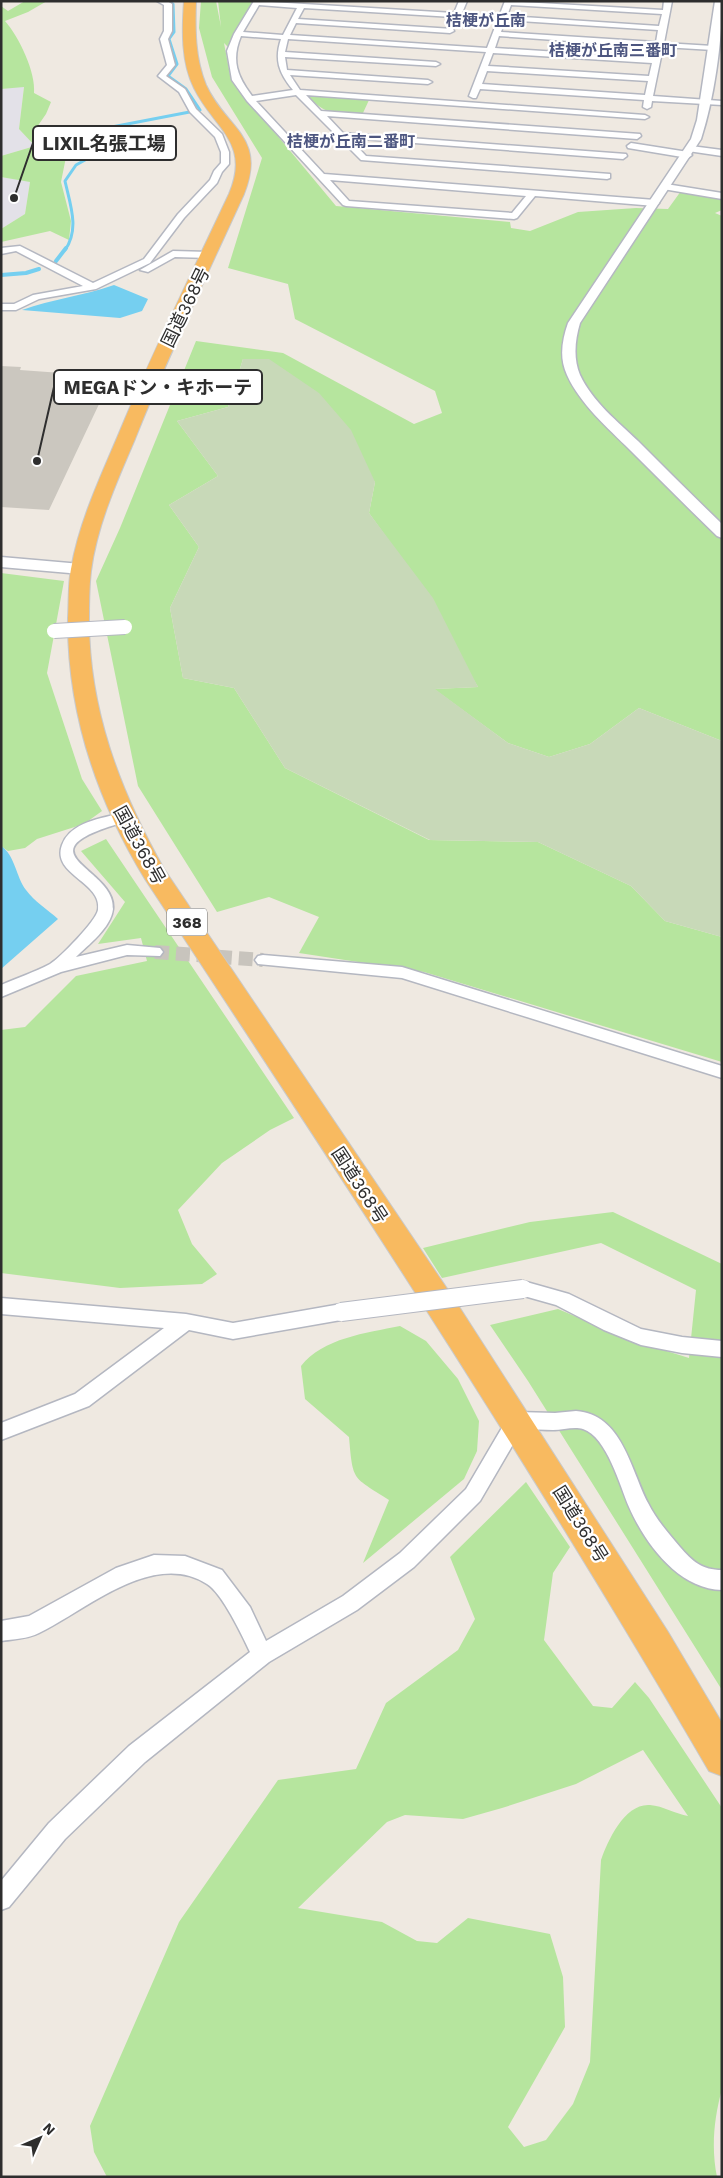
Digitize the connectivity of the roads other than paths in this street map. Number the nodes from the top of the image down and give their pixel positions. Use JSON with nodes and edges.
{"nodes":[{"id":1,"x":160,"y":1,"type":"edge"},
{"id":2,"x":190,"y":1,"type":"edge"},
{"id":3,"x":464,"y":1,"type":"edge"},
{"id":4,"x":668,"y":1,"type":"edge"},
{"id":5,"x":720,"y":1,"type":"edge"},
{"id":6,"x":258,"y":2,"type":"edge"},
{"id":7,"x":509,"y":2,"type":"edge"},
{"id":8,"x":321,"y":4,"type":"edge"},
{"id":9,"x":302,"y":6,"type":"junction"},
{"id":10,"x":665,"y":12,"type":"junction"},
{"id":11,"x":457,"y":15,"type":"junction"},
{"id":12,"x":503,"y":18,"type":"junction"},
{"id":13,"x":293,"y":21,"type":"junction"},
{"id":14,"x":662,"y":28,"type":"junction"},
{"id":15,"x":450,"y":31,"type":"junction"},
{"id":16,"x":238,"y":34,"type":"junction"},
{"id":17,"x":497,"y":34,"type":"junction"},
{"id":18,"x":284,"y":37,"type":"junction"},
{"id":19,"x":659,"y":44,"type":"junction"},
{"id":20,"x":443,"y":47,"type":"junction"},
{"id":21,"x":713,"y":48,"type":"junction"},
{"id":22,"x":490,"y":50,"type":"junction"},
{"id":23,"x":280,"y":54,"type":"junction"},
{"id":24,"x":657,"y":61,"type":"junction"},
{"id":25,"x":436,"y":64,"type":"junction"},
{"id":26,"x":483,"y":68,"type":"junction"},
{"id":27,"x":283,"y":72,"type":"junction"},
{"id":28,"x":652,"y":79,"type":"junction"},
{"id":29,"x":428,"y":82,"type":"junction"},
{"id":30,"x":477,"y":86,"type":"junction"},
{"id":31,"x":298,"y":92,"type":"junction"},
{"id":32,"x":649,"y":98,"type":"junction"},
{"id":33,"x":250,"y":99,"type":"junction"},
{"id":34,"x":420,"y":100,"type":"junction"},
{"id":35,"x":704,"y":101,"type":"junction"},
{"id":36,"x":722,"y":102,"type":"edge"},
{"id":37,"x":469,"y":104,"type":"junction"},
{"id":38,"x":369,"y":107,"type":"junction"},
{"id":39,"x":319,"y":113,"type":"junction"},
{"id":40,"x":645,"y":117,"type":"junction"},
{"id":41,"x":341,"y":135,"type":"junction"},
{"id":42,"x":637,"y":136,"type":"junction"},
{"id":43,"x":631,"y":146,"type":"junction"},
{"id":44,"x":689,"y":152,"type":"junction"},
{"id":45,"x":722,"y":153,"type":"edge"},
{"id":46,"x":450,"y":154,"type":"junction"},
{"id":47,"x":608,"y":176,"type":"junction"},
{"id":48,"x":323,"y":177,"type":"junction"},
{"id":49,"x":666,"y":187,"type":"junction"},
{"id":50,"x":533,"y":193,"type":"junction"},
{"id":51,"x":722,"y":196,"type":"edge"},
{"id":52,"x":655,"y":203,"type":"junction"},
{"id":53,"x":1,"y":251,"type":"edge"},
{"id":54,"x":209,"y":256,"type":"junction"},
{"id":55,"x":128,"y":272,"type":"junction"},
{"id":56,"x":93,"y":286,"type":"junction"},
{"id":57,"x":1,"y":307,"type":"edge"},
{"id":58,"x":722,"y":533,"type":"edge"},
{"id":59,"x":1,"y":562,"type":"edge"},
{"id":60,"x":81,"y":569,"type":"junction"},
{"id":61,"x":125,"y":627,"type":"dead end"},
{"id":62,"x":54,"y":631,"type":"dead end"},
{"id":63,"x":123,"y":818,"type":"junction"},
{"id":64,"x":155,"y":952,"type":"tunnel mouth"},
{"id":65,"x":263,"y":960,"type":"tunnel mouth"},
{"id":66,"x":57,"y":967,"type":"junction"},
{"id":67,"x":1,"y":991,"type":"edge"},
{"id":68,"x":722,"y":1072,"type":"edge"},
{"id":69,"x":1,"y":1306,"type":"edge"},
{"id":70,"x":186,"y":1322,"type":"junction"},
{"id":71,"x":722,"y":1349,"type":"edge"},
{"id":72,"x":517,"y":1420,"type":"junction"},
{"id":73,"x":1,"y":1432,"type":"edge"},
{"id":74,"x":722,"y":1580,"type":"edge"},
{"id":75,"x":1,"y":1631,"type":"edge"},
{"id":76,"x":262,"y":1655,"type":"junction"},
{"id":77,"x":722,"y":1758,"type":"edge"},
{"id":78,"x":1,"y":1899,"type":"edge"}],
"edges":[{"from":1,"to":55,"type":"street"},
{"from":2,"to":54,"type":"highway","name":"国道368号","number":"368"},
{"from":3,"to":11,"type":"street"},
{"from":4,"to":10,"type":"street"},
{"from":5,"to":21,"type":"street"},
{"from":6,"to":9,"type":"street"},
{"from":6,"to":16,"type":"street"},
{"from":7,"to":10,"type":"street"},
{"from":7,"to":12,"type":"street"},
{"from":8,"to":9,"type":"street"},
{"from":8,"to":11,"type":"street"},
{"from":9,"to":13,"type":"street"},
{"from":10,"to":14,"type":"street"},
{"from":11,"to":15,"type":"street"},
{"from":12,"to":14,"type":"street"},
{"from":12,"to":17,"type":"street"},
{"from":13,"to":15,"type":"street"},
{"from":13,"to":18,"type":"street"},
{"from":14,"to":19,"type":"street"},
{"from":15,"to":20,"type":"street"},
{"from":16,"to":18,"type":"street"},
{"from":16,"to":33,"type":"street"},
{"from":17,"to":19,"type":"street"},
{"from":17,"to":22,"type":"street"},
{"from":18,"to":20,"type":"street"},
{"from":18,"to":23,"type":"street"},
{"from":19,"to":21,"type":"street"},
{"from":19,"to":24,"type":"street"},
{"from":20,"to":22,"type":"street"},
{"from":20,"to":25,"type":"street"},
{"from":21,"to":35,"type":"street"},
{"from":22,"to":24,"type":"street"},
{"from":22,"to":26,"type":"street"},
{"from":23,"to":25,"type":"street"},
{"from":23,"to":27,"type":"street"},
{"from":24,"to":28,"type":"street"},
{"from":25,"to":29,"type":"street"},
{"from":26,"to":28,"type":"street"},
{"from":26,"to":30,"type":"street"},
{"from":27,"to":29,"type":"street"},
{"from":27,"to":31,"type":"street"},
{"from":28,"to":32,"type":"street"},
{"from":29,"to":34,"type":"street"},
{"from":30,"to":32,"type":"street"},
{"from":30,"to":37,"type":"street"},
{"from":31,"to":33,"type":"street"},
{"from":31,"to":38,"type":"street"},
{"from":31,"to":39,"type":"street"},
{"from":32,"to":35,"type":"street"},
{"from":32,"to":40,"type":"street"},
{"from":33,"to":48,"type":"street"},
{"from":34,"to":37,"type":"street"},
{"from":34,"to":38,"type":"street"},
{"from":35,"to":36,"type":"street"},
{"from":35,"to":44,"type":"street"},
{"from":37,"to":40,"type":"street"},
{"from":37,"to":46,"type":"street"},
{"from":38,"to":39,"type":"street"},
{"from":38,"to":46,"type":"street"},
{"from":39,"to":41,"type":"street"},
{"from":40,"to":42,"type":"street"},
{"from":41,"to":46,"type":"street"},
{"from":41,"to":46,"type":"street"},
{"from":42,"to":43,"type":"street"},
{"from":42,"to":46,"type":"street"},
{"from":43,"to":44,"type":"street"},
{"from":43,"to":47,"type":"street"},
{"from":44,"to":45,"type":"street"},
{"from":44,"to":49,"type":"street"},
{"from":46,"to":47,"type":"street"},
{"from":46,"to":47,"type":"street"},
{"from":46,"to":48,"type":"street"},
{"from":46,"to":50,"type":"street"},
{"from":47,"to":50,"type":"street"},
{"from":47,"to":52,"type":"street"},
{"from":48,"to":50,"type":"street"},
{"from":49,"to":51,"type":"street"},
{"from":49,"to":52,"type":"street"},
{"from":52,"to":58,"type":"street"},
{"from":53,"to":56,"type":"street"},
{"from":54,"to":55,"type":"street"},
{"from":54,"to":60,"type":"highway","name":"国道368号","number":"368"},
{"from":55,"to":56,"type":"street"},
{"from":56,"to":57,"type":"street"},
{"from":59,"to":60,"type":"street"},
{"from":60,"to":63,"type":"highway","name":"国道368号","number":"368"},
{"from":61,"to":62,"type":"street","bridge":true},
{"from":63,"to":66,"type":"street"},
{"from":63,"to":72,"type":"highway","name":"国道368号","number":"368"},
{"from":64,"to":66,"type":"street"},
{"from":65,"to":68,"type":"street"},
{"from":66,"to":67,"type":"street"},
{"from":69,"to":70,"type":"street"},
{"from":70,"to":71,"type":"street","bridge":true},
{"from":70,"to":73,"type":"street"},
{"from":72,"to":74,"type":"street"},
{"from":72,"to":76,"type":"street"},
{"from":72,"to":77,"type":"highway","name":"国道368号","number":"368"},
{"from":75,"to":76,"type":"street"},
{"from":76,"to":78,"type":"street"}]}
